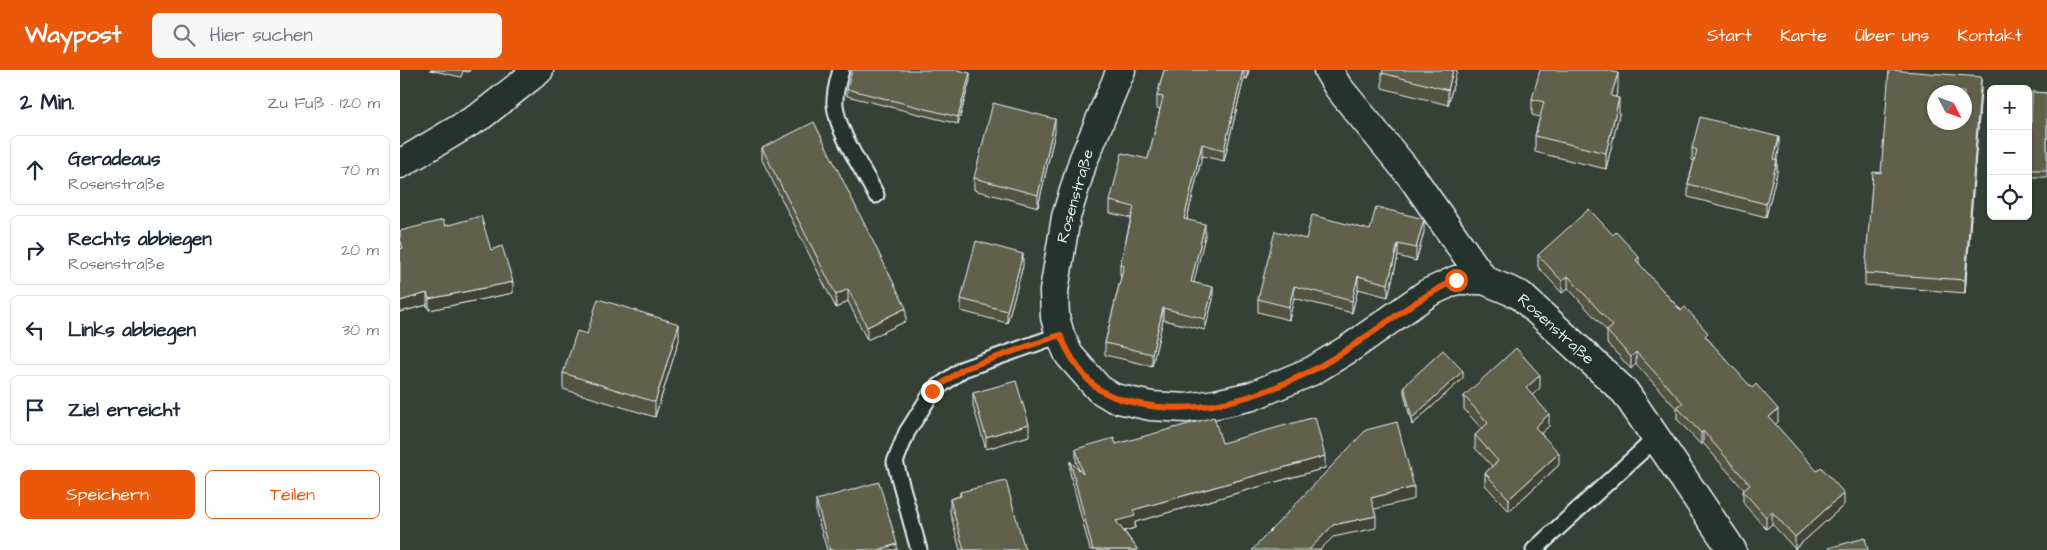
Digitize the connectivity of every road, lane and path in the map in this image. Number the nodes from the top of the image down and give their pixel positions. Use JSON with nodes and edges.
{"nodes":[{"id":1,"x":539,"y":70,"type":"edge"},
{"id":2,"x":841,"y":70,"type":"edge"},
{"id":3,"x":1121,"y":70,"type":"edge"},
{"id":4,"x":1328,"y":70,"type":"edge"},
{"id":5,"x":400,"y":164,"type":"edge"},
{"id":6,"x":876,"y":195,"type":"dead end"},
{"id":7,"x":1484,"y":280,"type":"junction"},
{"id":8,"x":1060,"y":335,"type":"junction"},
{"id":9,"x":1656,"y":438,"type":"junction"},
{"id":10,"x":919,"y":550,"type":"edge"},
{"id":11,"x":1534,"y":550,"type":"edge"},
{"id":12,"x":1732,"y":550,"type":"edge"}],
"edges":[{"from":1,"to":5,"type":"street"},
{"from":2,"to":6,"type":"lane"},
{"from":3,"to":8,"type":"street","name":"Rosenstraße"},
{"from":4,"to":7,"type":"street"},
{"from":7,"to":8,"type":"street","name":"Rosenstraße"},
{"from":7,"to":9,"type":"street","name":"Rosenstraße"},
{"from":8,"to":10,"type":"lane"},
{"from":9,"to":11,"type":"lane"},
{"from":9,"to":12,"type":"street","name":"Rosenstraße"}]}
